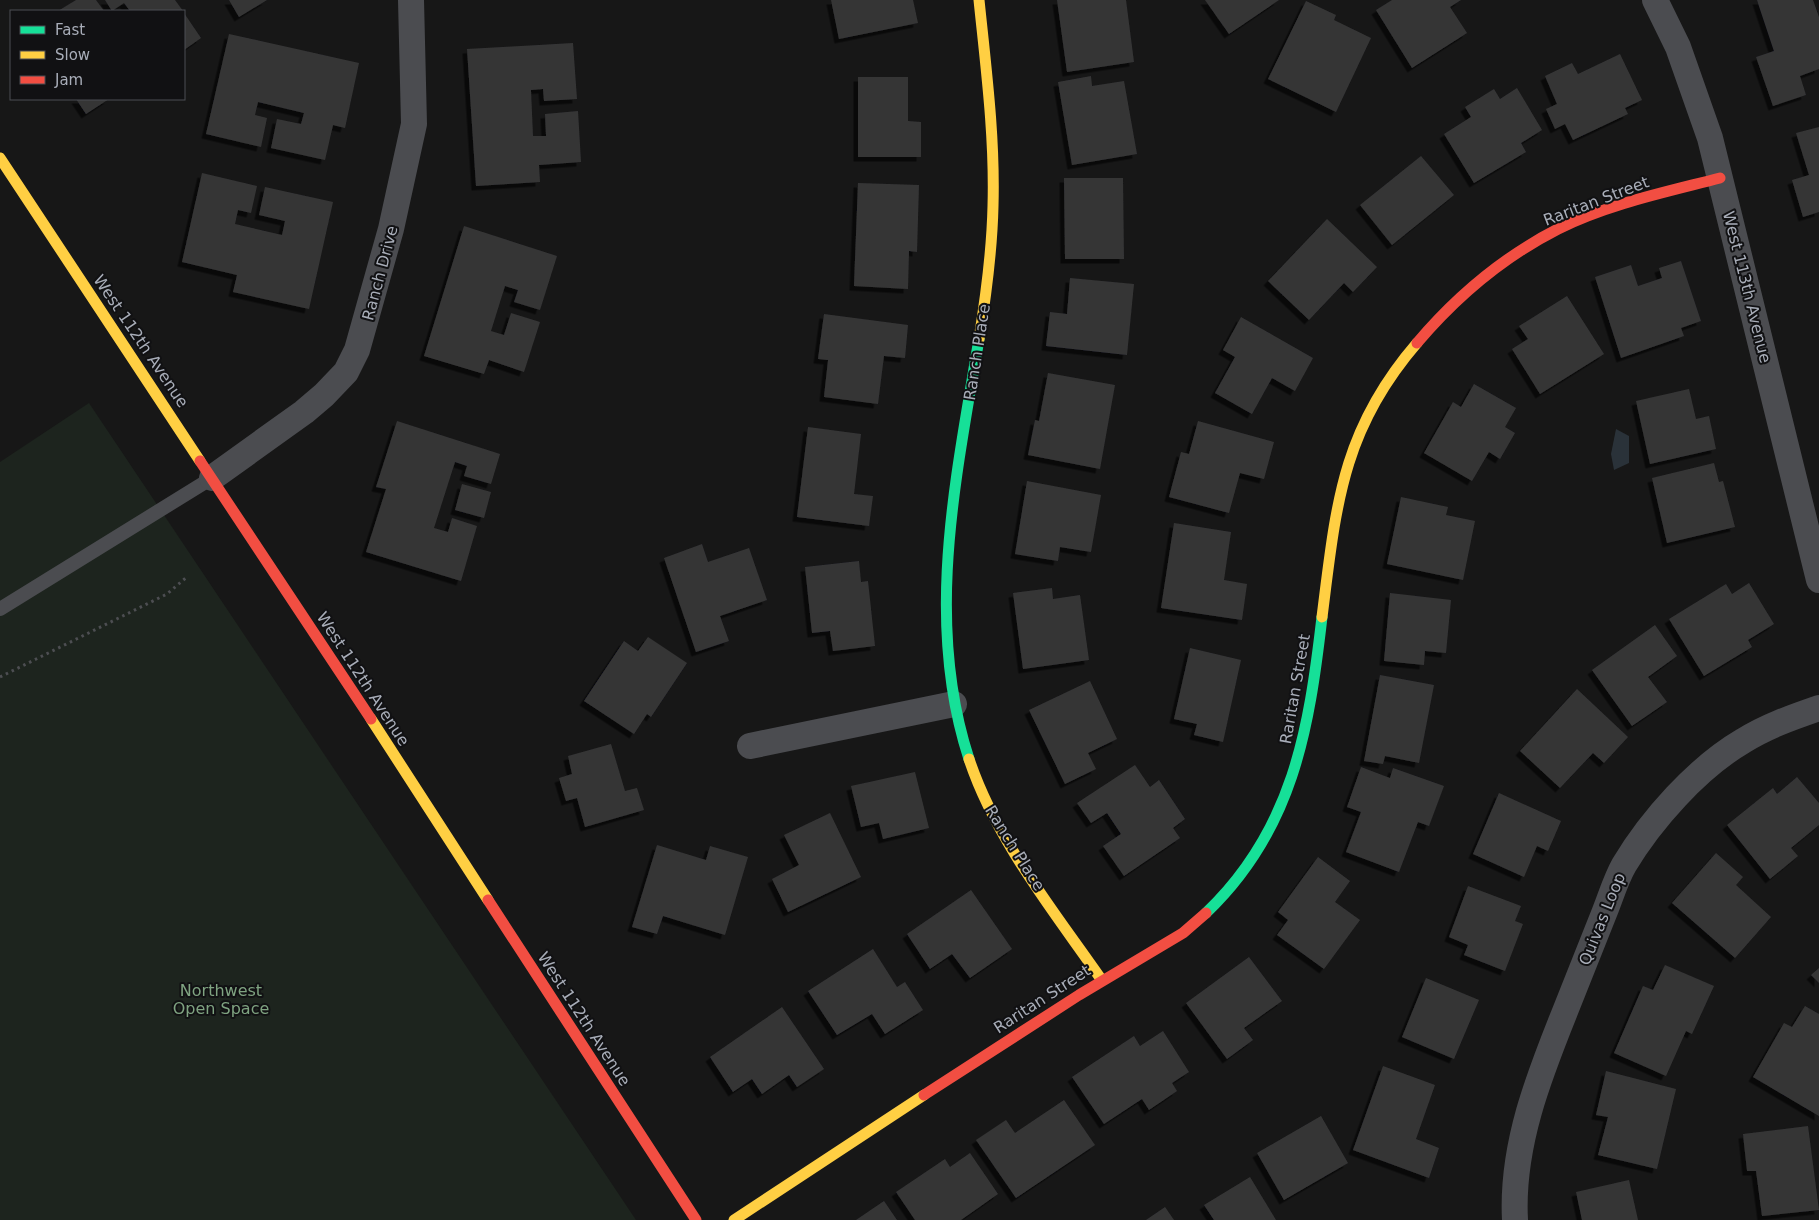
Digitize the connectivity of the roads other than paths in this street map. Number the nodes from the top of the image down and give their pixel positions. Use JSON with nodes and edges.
{"nodes":[{"id":1,"x":411,"y":0,"type":"edge"},
{"id":2,"x":979,"y":0,"type":"edge"},
{"id":3,"x":1655,"y":0,"type":"edge"},
{"id":4,"x":0,"y":158,"type":"edge"},
{"id":5,"x":1720,"y":178,"type":"junction"},
{"id":6,"x":212,"y":478,"type":"junction"},
{"id":7,"x":1819,"y":580,"type":"edge"},
{"id":8,"x":0,"y":609,"type":"edge"},
{"id":9,"x":954,"y":704,"type":"junction"},
{"id":10,"x":1819,"y":708,"type":"edge"},
{"id":11,"x":750,"y":746,"type":"dead end"},
{"id":12,"x":1101,"y":979,"type":"junction"},
{"id":13,"x":696,"y":1220,"type":"edge"},
{"id":14,"x":734,"y":1220,"type":"edge"},
{"id":15,"x":1515,"y":1220,"type":"edge"}],
"edges":[{"from":1,"to":6,"type":"street","name":"Ranch Drive"},
{"from":2,"to":9,"type":"street","name":"Ranch Place"},
{"from":3,"to":5,"type":"street","name":"West 113th Avenue"},
{"from":4,"to":6,"type":"street","name":"West 112th Avenue"},
{"from":5,"to":7,"type":"street","name":"West 113th Avenue"},
{"from":5,"to":12,"type":"street","name":"Raritan Street"},
{"from":6,"to":8,"type":"lane"},
{"from":6,"to":13,"type":"street","name":"West 112th Avenue"},
{"from":9,"to":11,"type":"street"},
{"from":9,"to":12,"type":"street","name":"Ranch Place"},
{"from":10,"to":15,"type":"street","name":"Quivas Loop"},
{"from":12,"to":14,"type":"street","name":"Raritan Street"}]}
